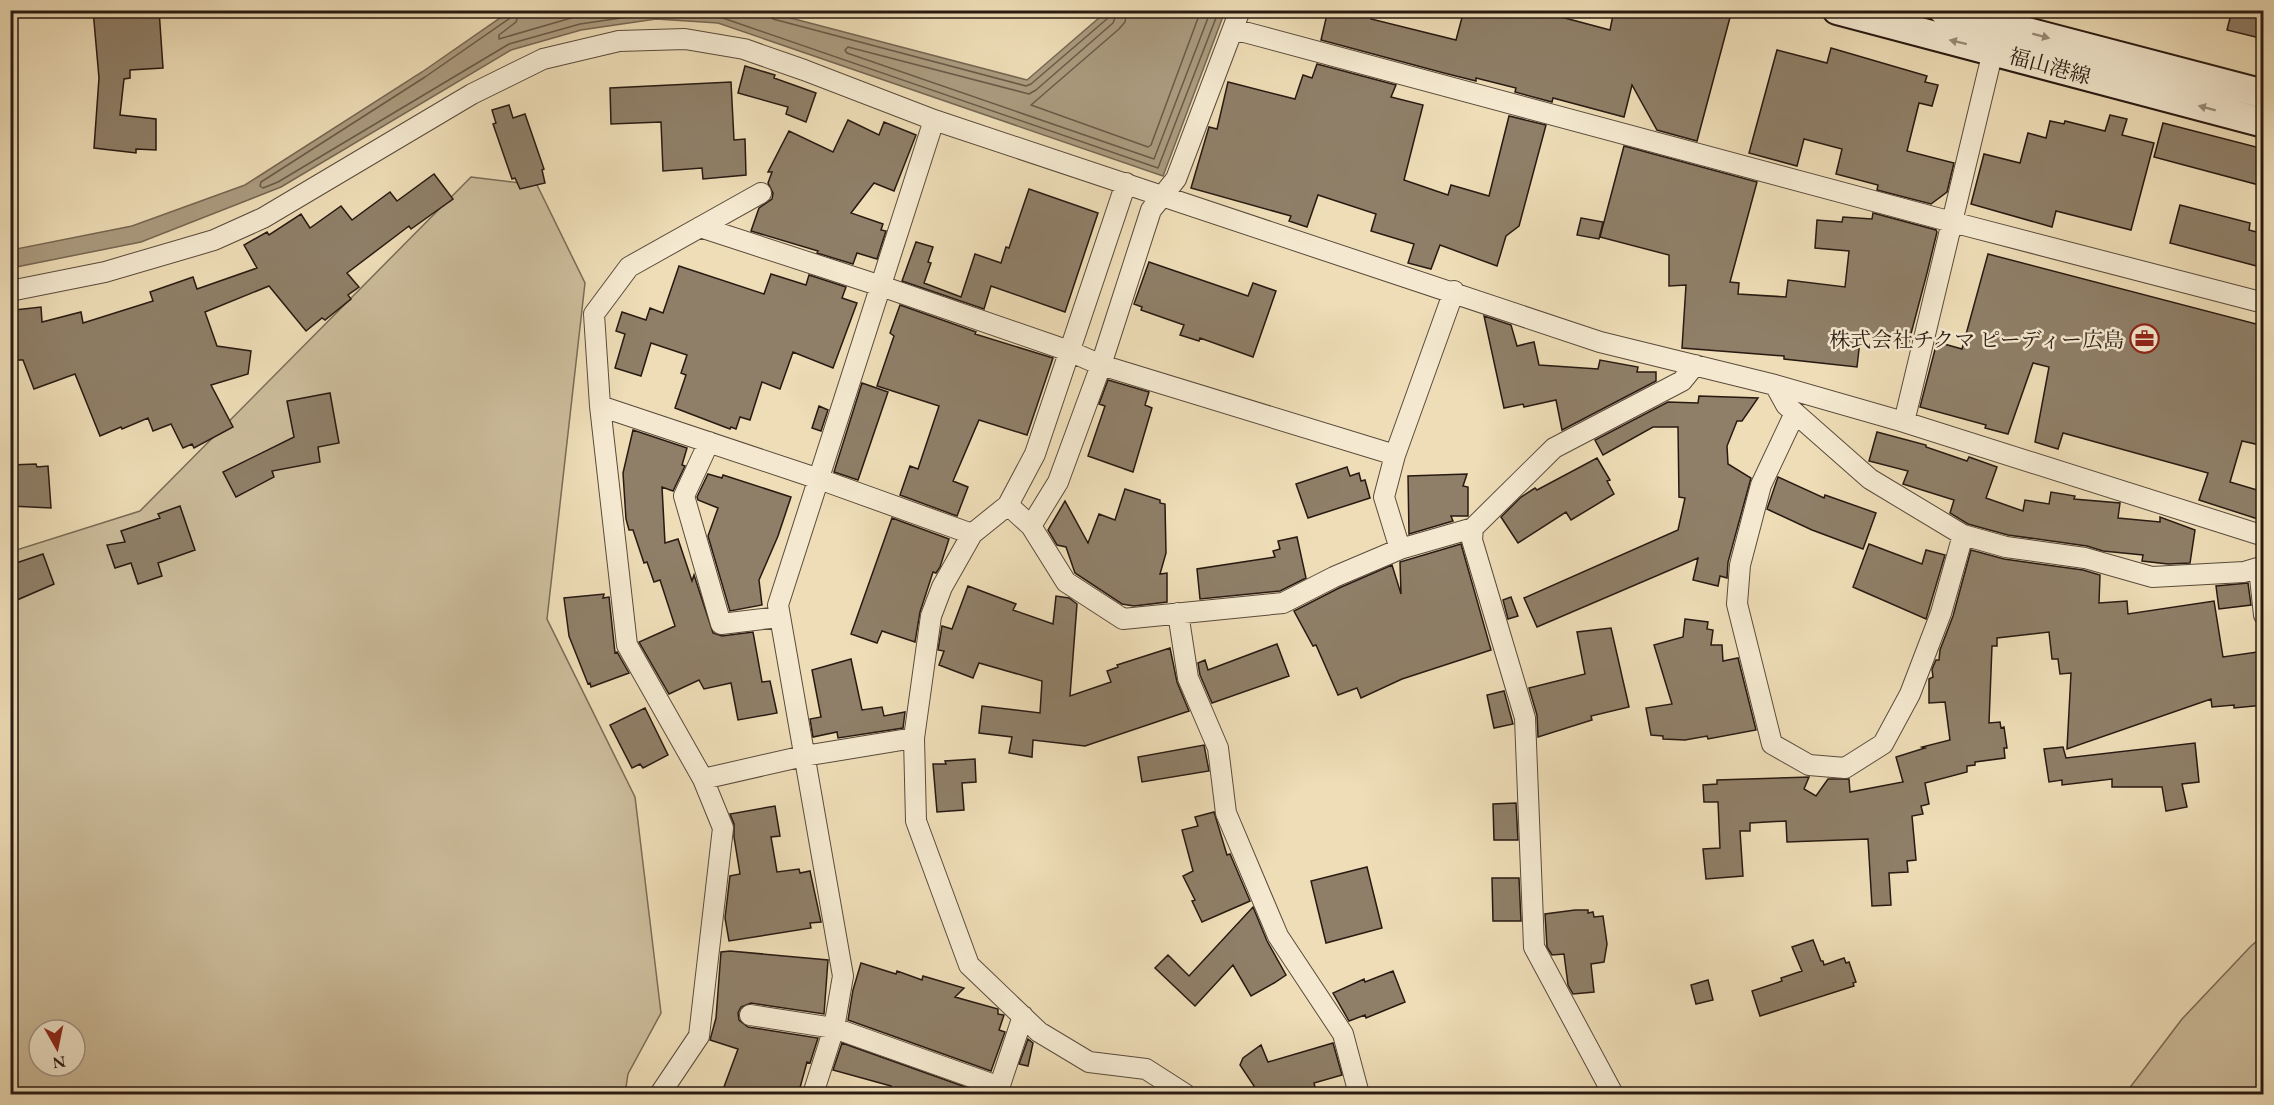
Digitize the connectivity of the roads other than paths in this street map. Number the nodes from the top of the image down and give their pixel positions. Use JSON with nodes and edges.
{"nodes":[{"id":1,"x":1837,"y":10,"type":"edge"},
{"id":2,"x":1943,"y":10,"type":"edge"},
{"id":3,"x":1237,"y":20,"type":"edge"},
{"id":4,"x":1993,"y":51,"type":"junction"},
{"id":5,"x":2264,"y":94,"type":"edge"},
{"id":6,"x":934,"y":120,"type":"junction"},
{"id":7,"x":2264,"y":123,"type":"edge"},
{"id":8,"x":1126,"y":183,"type":"junction"},
{"id":9,"x":761,"y":193,"type":"dead end"},
{"id":10,"x":1164,"y":196,"type":"junction"},
{"id":11,"x":1952,"y":222,"type":"junction"},
{"id":12,"x":700,"y":227,"type":"junction"},
{"id":13,"x":881,"y":286,"type":"junction"},
{"id":14,"x":10,"y":291,"type":"edge"},
{"id":15,"x":1454,"y":291,"type":"junction"},
{"id":16,"x":2264,"y":303,"type":"edge"},
{"id":17,"x":1069,"y":351,"type":"junction"},
{"id":18,"x":1101,"y":364,"type":"junction"},
{"id":19,"x":1695,"y":365,"type":"junction"},
{"id":20,"x":1775,"y":386,"type":"junction"},
{"id":21,"x":600,"y":406,"type":"junction"},
{"id":22,"x":1795,"y":413,"type":"junction"},
{"id":23,"x":1904,"y":422,"type":"junction"},
{"id":24,"x":710,"y":442,"type":"junction"},
{"id":25,"x":1395,"y":455,"type":"junction"},
{"id":26,"x":819,"y":478,"type":"junction"},
{"id":27,"x":1008,"y":505,"type":"junction"},
{"id":28,"x":1031,"y":526,"type":"junction"},
{"id":29,"x":1473,"y":528,"type":"junction"},
{"id":30,"x":972,"y":534,"type":"junction"},
{"id":31,"x":1964,"y":535,"type":"junction"},
{"id":32,"x":2264,"y":536,"type":"edge"},
{"id":33,"x":1400,"y":549,"type":"junction"},
{"id":34,"x":2261,"y":567,"type":"edge"},
{"id":35,"x":1178,"y":614,"type":"junction"},
{"id":36,"x":2264,"y":615,"type":"edge"},
{"id":37,"x":780,"y":617,"type":"junction"},
{"id":38,"x":914,"y":738,"type":"junction"},
{"id":39,"x":804,"y":756,"type":"junction"},
{"id":40,"x":703,"y":779,"type":"junction"},
{"id":41,"x":750,"y":1015,"type":"dead end"},
{"id":42,"x":1023,"y":1016,"type":"junction"},
{"id":43,"x":834,"y":1028,"type":"junction"},
{"id":44,"x":999,"y":1091,"type":"edge"},
{"id":45,"x":660,"y":1095,"type":"edge"},
{"id":46,"x":813,"y":1095,"type":"edge"},
{"id":47,"x":1185,"y":1095,"type":"edge"},
{"id":48,"x":1359,"y":1095,"type":"edge"},
{"id":49,"x":1613,"y":1095,"type":"edge"}],
"edges":[{"from":4,"to":1,"type":"main road","name":"福山港線","one_way":true},
{"from":2,"to":5,"type":"main road","name":"福山港線","one_way":true},
{"from":3,"to":10,"type":"street"},
{"from":3,"to":11,"type":"street"},
{"from":7,"to":4,"type":"main road","name":"福山港線","one_way":true},
{"from":4,"to":11,"type":"street"},
{"from":6,"to":8,"type":"street"},
{"from":6,"to":13,"type":"street"},
{"from":6,"to":14,"type":"street"},
{"from":8,"to":10,"type":"street"},
{"from":8,"to":17,"type":"street"},
{"from":9,"to":12,"type":"street"},
{"from":10,"to":15,"type":"street"},
{"from":10,"to":18,"type":"street"},
{"from":11,"to":16,"type":"street"},
{"from":11,"to":23,"type":"street"},
{"from":12,"to":13,"type":"street"},
{"from":12,"to":21,"type":"street"},
{"from":13,"to":17,"type":"street"},
{"from":13,"to":26,"type":"street"},
{"from":15,"to":19,"type":"street"},
{"from":15,"to":25,"type":"street"},
{"from":17,"to":18,"type":"street"},
{"from":17,"to":27,"type":"street"},
{"from":18,"to":25,"type":"street"},
{"from":18,"to":28,"type":"street"},
{"from":19,"to":20,"type":"street"},
{"from":19,"to":29,"type":"street"},
{"from":20,"to":22,"type":"street"},
{"from":20,"to":23,"type":"street"},
{"from":21,"to":24,"type":"street"},
{"from":21,"to":40,"type":"street"},
{"from":22,"to":31,"type":"street"},
{"from":22,"to":31,"type":"street"},
{"from":23,"to":32,"type":"street"},
{"from":24,"to":26,"type":"street"},
{"from":24,"to":37,"type":"street"},
{"from":25,"to":33,"type":"street"},
{"from":26,"to":30,"type":"street"},
{"from":26,"to":37,"type":"street"},
{"from":27,"to":28,"type":"street"},
{"from":27,"to":30,"type":"street"},
{"from":28,"to":35,"type":"street"},
{"from":29,"to":33,"type":"street"},
{"from":29,"to":49,"type":"street"},
{"from":30,"to":38,"type":"street"},
{"from":31,"to":34,"type":"street"},
{"from":33,"to":35,"type":"street"},
{"from":34,"to":36,"type":"street"},
{"from":35,"to":48,"type":"street"},
{"from":37,"to":39,"type":"street"},
{"from":38,"to":39,"type":"street"},
{"from":38,"to":42,"type":"street"},
{"from":39,"to":40,"type":"street"},
{"from":39,"to":43,"type":"street"},
{"from":40,"to":45,"type":"street"},
{"from":41,"to":43,"type":"street"},
{"from":42,"to":44,"type":"street"},
{"from":42,"to":47,"type":"street"},
{"from":43,"to":44,"type":"street"},
{"from":43,"to":46,"type":"street"}]}
